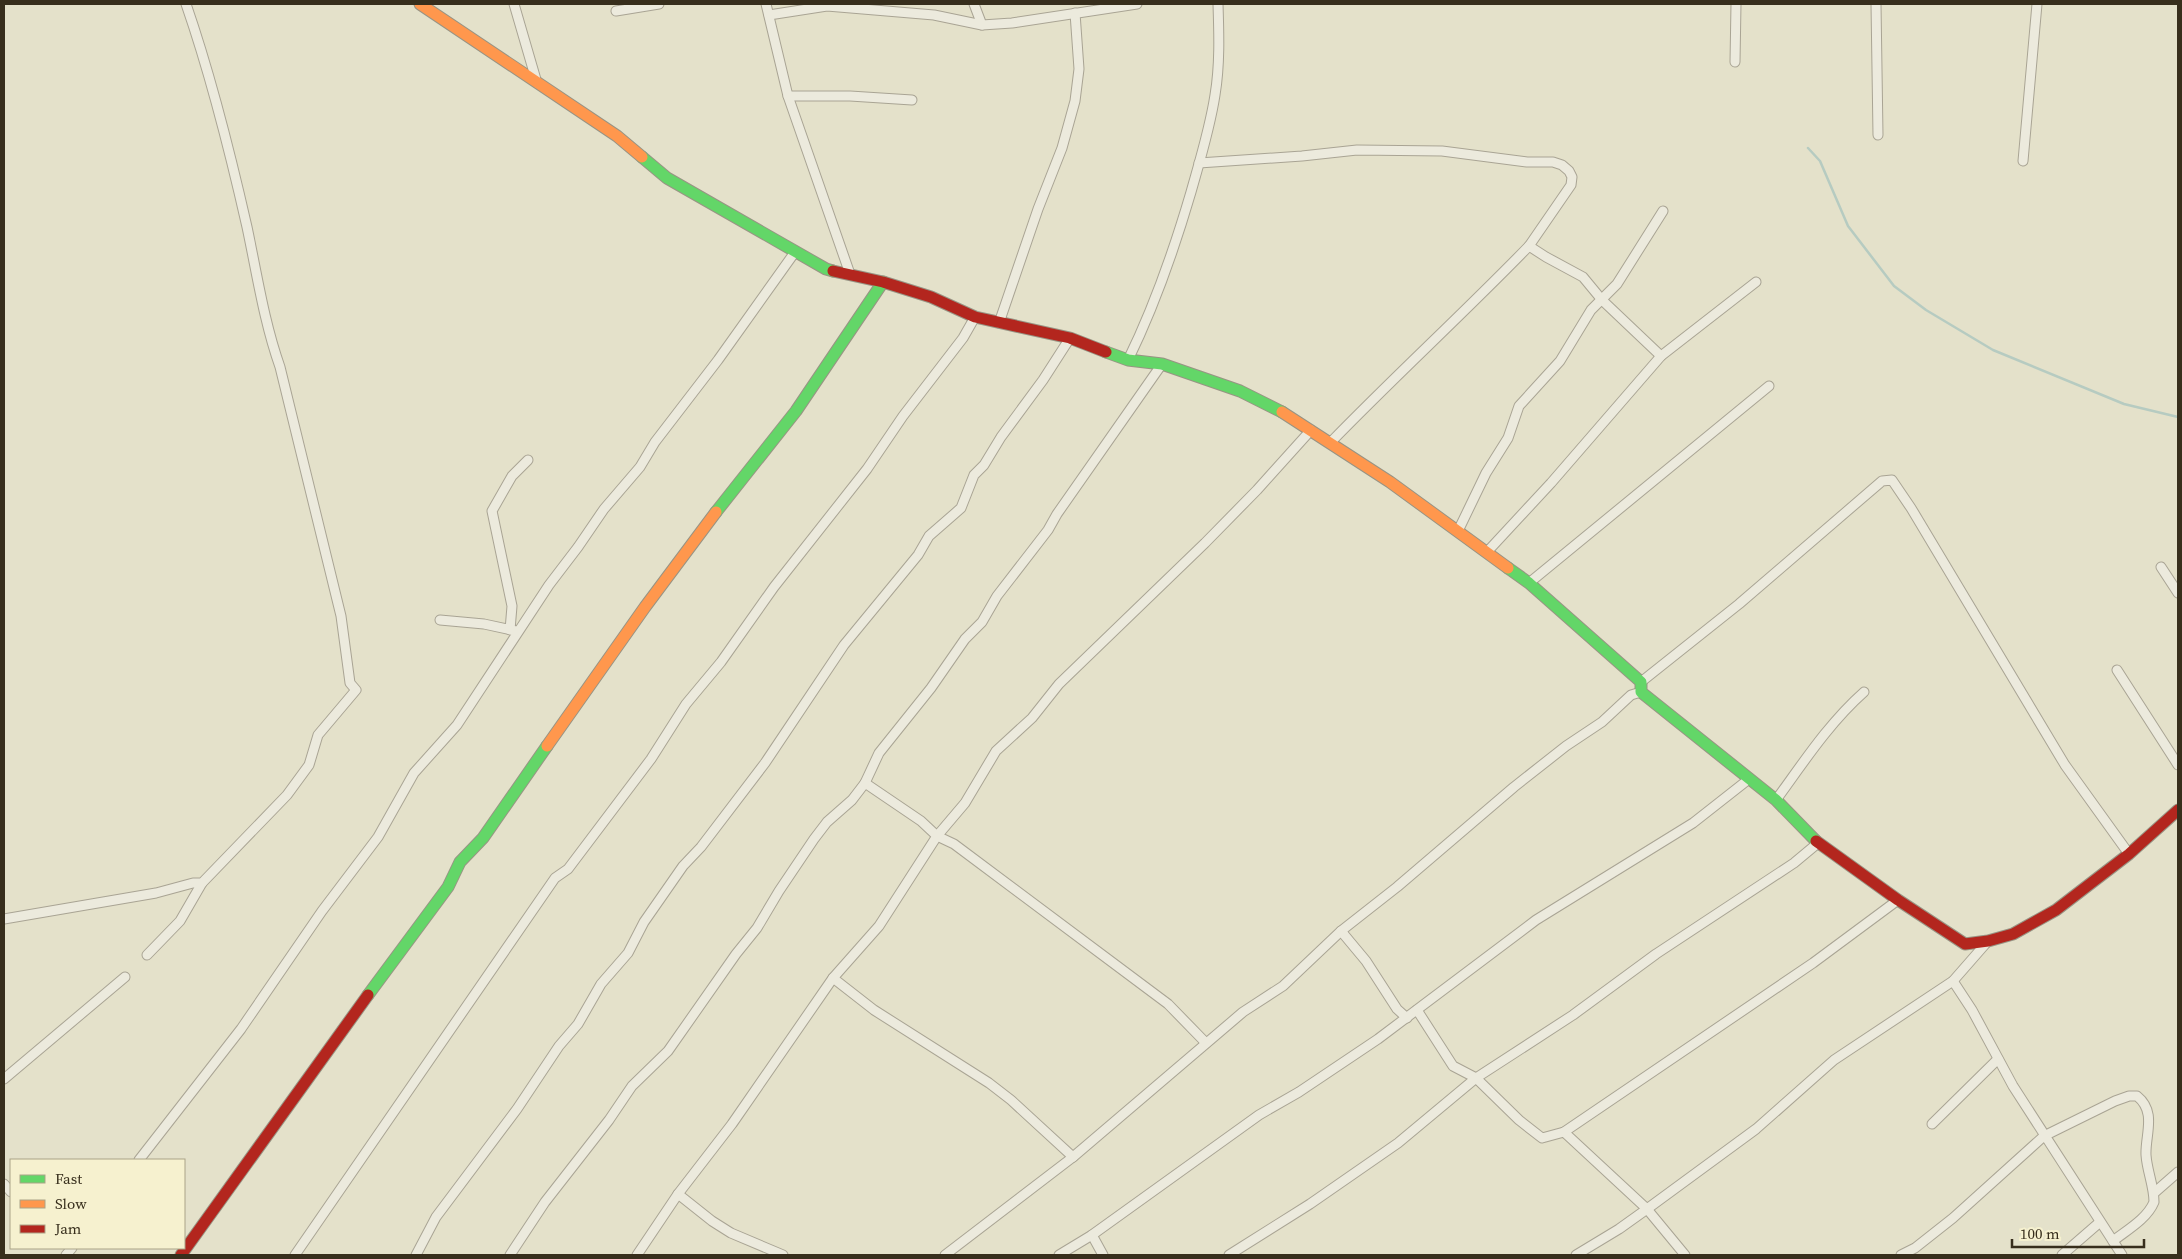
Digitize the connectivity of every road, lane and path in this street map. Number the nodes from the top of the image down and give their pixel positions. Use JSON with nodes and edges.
{"nodes":[{"id":1,"x":186,"y":4,"type":"edge"},
{"id":2,"x":420,"y":4,"type":"edge"},
{"id":3,"x":514,"y":4,"type":"edge"},
{"id":4,"x":659,"y":4,"type":"edge"},
{"id":5,"x":766,"y":4,"type":"edge"},
{"id":6,"x":974,"y":4,"type":"edge"},
{"id":7,"x":1137,"y":4,"type":"edge"},
{"id":8,"x":1218,"y":4,"type":"edge"},
{"id":9,"x":1736,"y":4,"type":"edge"},
{"id":10,"x":1876,"y":4,"type":"edge"},
{"id":11,"x":2037,"y":4,"type":"edge"},
{"id":12,"x":616,"y":11,"type":"dead end"},
{"id":13,"x":1075,"y":13,"type":"junction"},
{"id":14,"x":769,"y":15,"type":"junction"},
{"id":15,"x":982,"y":25,"type":"junction"},
{"id":16,"x":1735,"y":62,"type":"dead end"},
{"id":17,"x":538,"y":84,"type":"junction"},
{"id":18,"x":788,"y":96,"type":"junction"},
{"id":19,"x":912,"y":100,"type":"dead end"},
{"id":20,"x":1878,"y":135,"type":"dead end"},
{"id":21,"x":2023,"y":161,"type":"dead end"},
{"id":22,"x":1199,"y":163,"type":"junction"},
{"id":23,"x":1663,"y":211,"type":"dead end"},
{"id":24,"x":1529,"y":246,"type":"junction"},
{"id":25,"x":795,"y":252,"type":"junction"},
{"id":26,"x":850,"y":274,"type":"junction"},
{"id":27,"x":883,"y":282,"type":"junction"},
{"id":28,"x":1756,"y":282,"type":"dead end"},
{"id":29,"x":1602,"y":300,"type":"junction"},
{"id":30,"x":975,"y":317,"type":"junction"},
{"id":31,"x":999,"y":323,"type":"junction"},
{"id":32,"x":1070,"y":338,"type":"junction"},
{"id":33,"x":1661,"y":356,"type":"junction"},
{"id":34,"x":1128,"y":360,"type":"junction"},
{"id":35,"x":1162,"y":364,"type":"junction"},
{"id":36,"x":1769,"y":386,"type":"dead end"},
{"id":37,"x":1311,"y":430,"type":"junction"},
{"id":38,"x":1330,"y":443,"type":"junction"},
{"id":39,"x":528,"y":460,"type":"dead end"},
{"id":40,"x":1458,"y":531,"type":"junction"},
{"id":41,"x":1487,"y":552,"type":"junction"},
{"id":42,"x":2161,"y":566,"type":"dead end"},
{"id":43,"x":1529,"y":583,"type":"junction"},
{"id":44,"x":2178,"y":593,"type":"edge"},
{"id":45,"x":440,"y":620,"type":"dead end"},
{"id":46,"x":515,"y":631,"type":"junction"},
{"id":47,"x":2117,"y":670,"type":"dead end"},
{"id":48,"x":1641,"y":687,"type":"junction"},
{"id":49,"x":1864,"y":692,"type":"dead end"},
{"id":50,"x":2178,"y":765,"type":"edge"},
{"id":51,"x":1749,"y":779,"type":"junction"},
{"id":52,"x":865,"y":782,"type":"junction"},
{"id":53,"x":1776,"y":800,"type":"junction"},
{"id":54,"x":2178,"y":810,"type":"edge"},
{"id":55,"x":937,"y":836,"type":"junction"},
{"id":56,"x":1818,"y":843,"type":"junction"},
{"id":57,"x":2129,"y":854,"type":"junction"},
{"id":58,"x":202,"y":883,"type":"junction"},
{"id":59,"x":1898,"y":900,"type":"junction"},
{"id":60,"x":4,"y":919,"type":"edge"},
{"id":61,"x":1341,"y":931,"type":"junction"},
{"id":62,"x":1988,"y":942,"type":"junction"},
{"id":63,"x":147,"y":955,"type":"dead end"},
{"id":64,"x":125,"y":977,"type":"dead end"},
{"id":65,"x":833,"y":978,"type":"junction"},
{"id":66,"x":1953,"y":981,"type":"junction"},
{"id":67,"x":1417,"y":1010,"type":"junction"},
{"id":68,"x":1407,"y":1018,"type":"junction"},
{"id":69,"x":1206,"y":1043,"type":"junction"},
{"id":70,"x":1998,"y":1059,"type":"junction"},
{"id":71,"x":1476,"y":1078,"type":"junction"},
{"id":72,"x":4,"y":1079,"type":"edge"},
{"id":73,"x":1932,"y":1124,"type":"dead end"},
{"id":74,"x":1564,"y":1132,"type":"junction"},
{"id":75,"x":2044,"y":1136,"type":"junction"},
{"id":76,"x":1073,"y":1157,"type":"junction"},
{"id":77,"x":140,"y":1159,"type":"edge"},
{"id":78,"x":2178,"y":1172,"type":"edge"},
{"id":79,"x":2154,"y":1193,"type":"junction"},
{"id":80,"x":678,"y":1194,"type":"junction"},
{"id":81,"x":1647,"y":1209,"type":"junction"},
{"id":82,"x":2100,"y":1222,"type":"junction"},
{"id":83,"x":1092,"y":1235,"type":"junction"},
{"id":84,"x":2113,"y":1241,"type":"junction"},
{"id":85,"x":182,"y":1255,"type":"edge"},
{"id":86,"x":295,"y":1255,"type":"edge"},
{"id":87,"x":416,"y":1255,"type":"edge"},
{"id":88,"x":510,"y":1255,"type":"edge"},
{"id":89,"x":637,"y":1255,"type":"edge"},
{"id":90,"x":783,"y":1255,"type":"edge"},
{"id":91,"x":945,"y":1255,"type":"edge"},
{"id":92,"x":1058,"y":1255,"type":"edge"},
{"id":93,"x":1103,"y":1255,"type":"edge"},
{"id":94,"x":1229,"y":1255,"type":"edge"},
{"id":95,"x":1576,"y":1255,"type":"edge"},
{"id":96,"x":1684,"y":1255,"type":"edge"},
{"id":97,"x":1901,"y":1255,"type":"edge"},
{"id":98,"x":2062,"y":1255,"type":"edge"},
{"id":99,"x":2122,"y":1255,"type":"edge"}],
"edges":[{"from":1,"to":58,"type":"street"},
{"from":2,"to":17,"type":"street"},
{"from":3,"to":17,"type":"street"},
{"from":4,"to":12,"type":"street"},
{"from":5,"to":14,"type":"street"},
{"from":6,"to":15,"type":"street"},
{"from":7,"to":13,"type":"street"},
{"from":8,"to":22,"type":"street"},
{"from":9,"to":16,"type":"street"},
{"from":10,"to":20,"type":"street"},
{"from":11,"to":21,"type":"street"},
{"from":13,"to":15,"type":"street"},
{"from":13,"to":31,"type":"street"},
{"from":14,"to":15,"type":"street"},
{"from":14,"to":18,"type":"street"},
{"from":17,"to":25,"type":"street"},
{"from":18,"to":19,"type":"street"},
{"from":18,"to":26,"type":"street"},
{"from":22,"to":24,"type":"street"},
{"from":22,"to":34,"type":"street"},
{"from":23,"to":29,"type":"street"},
{"from":24,"to":29,"type":"street"},
{"from":24,"to":38,"type":"street"},
{"from":25,"to":26,"type":"street"},
{"from":25,"to":46,"type":"street"},
{"from":26,"to":27,"type":"street"},
{"from":27,"to":30,"type":"street"},
{"from":27,"to":85,"type":"street"},
{"from":28,"to":33,"type":"street"},
{"from":29,"to":33,"type":"street"},
{"from":29,"to":40,"type":"street"},
{"from":30,"to":31,"type":"street"},
{"from":30,"to":86,"type":"street"},
{"from":31,"to":32,"type":"street"},
{"from":32,"to":34,"type":"street"},
{"from":32,"to":87,"type":"street"},
{"from":33,"to":41,"type":"street"},
{"from":34,"to":35,"type":"street"},
{"from":35,"to":37,"type":"street"},
{"from":35,"to":52,"type":"street"},
{"from":36,"to":43,"type":"street"},
{"from":37,"to":38,"type":"street"},
{"from":37,"to":55,"type":"street"},
{"from":38,"to":40,"type":"street"},
{"from":39,"to":46,"type":"street"},
{"from":40,"to":41,"type":"street"},
{"from":41,"to":43,"type":"street"},
{"from":42,"to":44,"type":"street"},
{"from":43,"to":48,"type":"street"},
{"from":45,"to":46,"type":"street"},
{"from":46,"to":77,"type":"street"},
{"from":47,"to":50,"type":"street"},
{"from":48,"to":51,"type":"street"},
{"from":48,"to":57,"type":"street"},
{"from":48,"to":61,"type":"street"},
{"from":49,"to":53,"type":"street"},
{"from":51,"to":53,"type":"street"},
{"from":51,"to":67,"type":"street"},
{"from":52,"to":55,"type":"street"},
{"from":52,"to":88,"type":"street"},
{"from":53,"to":56,"type":"street"},
{"from":54,"to":57,"type":"street"},
{"from":55,"to":65,"type":"street"},
{"from":55,"to":69,"type":"street"},
{"from":56,"to":59,"type":"street"},
{"from":56,"to":71,"type":"street"},
{"from":57,"to":62,"type":"street"},
{"from":58,"to":60,"type":"street"},
{"from":58,"to":63,"type":"street"},
{"from":59,"to":62,"type":"street"},
{"from":59,"to":74,"type":"street"},
{"from":61,"to":68,"type":"street"},
{"from":61,"to":69,"type":"street"},
{"from":62,"to":66,"type":"street"},
{"from":64,"to":72,"type":"street"},
{"from":65,"to":76,"type":"street"},
{"from":65,"to":80,"type":"street"},
{"from":66,"to":70,"type":"street"},
{"from":66,"to":81,"type":"street"},
{"from":67,"to":68,"type":"street"},
{"from":67,"to":71,"type":"street"},
{"from":68,"to":83,"type":"street"},
{"from":69,"to":76,"type":"street"},
{"from":70,"to":73,"type":"street"},
{"from":70,"to":75,"type":"street"},
{"from":71,"to":74,"type":"street"},
{"from":71,"to":94,"type":"street"},
{"from":74,"to":81,"type":"street"},
{"from":75,"to":79,"type":"street"},
{"from":75,"to":82,"type":"street"},
{"from":75,"to":97,"type":"street"},
{"from":76,"to":91,"type":"street"},
{"from":78,"to":79,"type":"street"},
{"from":79,"to":84,"type":"street"},
{"from":80,"to":89,"type":"street"},
{"from":80,"to":90,"type":"street"},
{"from":81,"to":95,"type":"street"},
{"from":81,"to":96,"type":"street"},
{"from":82,"to":84,"type":"street"},
{"from":82,"to":98,"type":"street"},
{"from":83,"to":92,"type":"street"},
{"from":83,"to":93,"type":"street"},
{"from":84,"to":99,"type":"street"}]}
